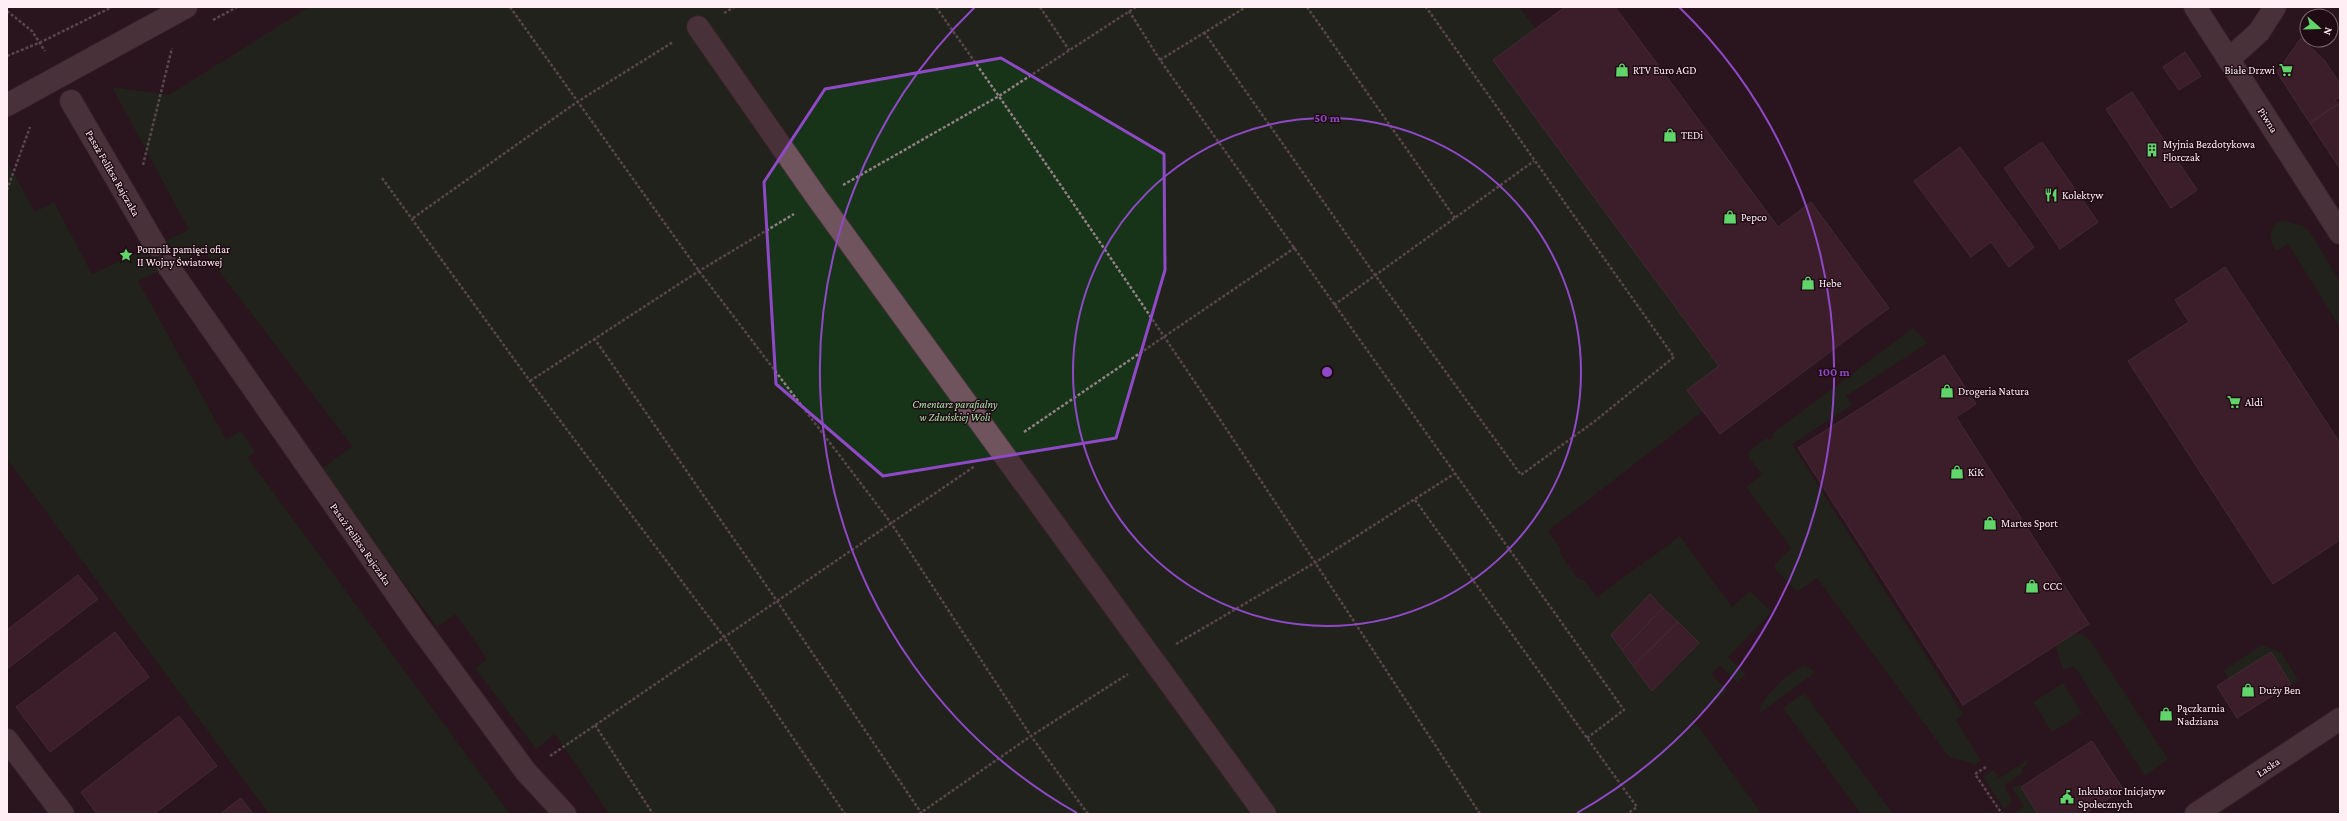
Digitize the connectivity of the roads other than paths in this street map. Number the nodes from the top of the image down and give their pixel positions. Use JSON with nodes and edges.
{"nodes":[{"id":1,"x":186,"y":7,"type":"edge"},
{"id":2,"x":2195,"y":7,"type":"edge"},
{"id":3,"x":2275,"y":7,"type":"edge"},
{"id":4,"x":698,"y":27,"type":"road end"},
{"id":5,"x":2229,"y":58,"type":"junction"},
{"id":6,"x":71,"y":101,"type":"dead end"},
{"id":7,"x":7,"y":105,"type":"edge"},
{"id":8,"x":2340,"y":233,"type":"edge"},
{"id":9,"x":155,"y":245,"type":"dead end"},
{"id":10,"x":168,"y":266,"type":"dead end"},
{"id":11,"x":2340,"y":719,"type":"edge"},
{"id":12,"x":7,"y":740,"type":"edge"},
{"id":13,"x":63,"y":814,"type":"edge"},
{"id":14,"x":565,"y":814,"type":"edge"},
{"id":15,"x":1265,"y":814,"type":"edge"},
{"id":16,"x":2196,"y":814,"type":"edge"}],
"edges":[{"from":1,"to":7,"type":"street"},
{"from":2,"to":5,"type":"street","name":"Piwna"},
{"from":3,"to":5,"type":"street"},
{"from":4,"to":15,"type":"street"},
{"from":5,"to":8,"type":"street","name":"Piwna"},
{"from":6,"to":9,"type":"street","name":"Pasaż Feliksa Rajczaka"},
{"from":10,"to":14,"type":"street","name":"Pasaż Feliksa Rajczaka"},
{"from":11,"to":16,"type":"street","name":"Łaska"},
{"from":12,"to":13,"type":"street"}]}
